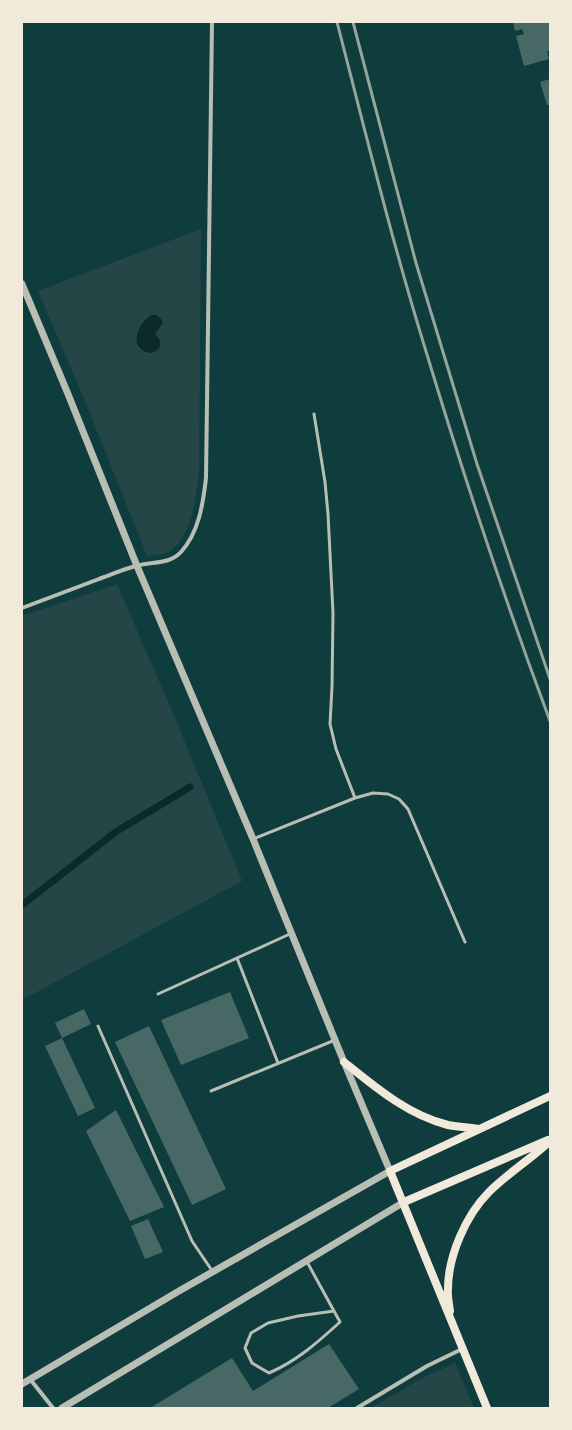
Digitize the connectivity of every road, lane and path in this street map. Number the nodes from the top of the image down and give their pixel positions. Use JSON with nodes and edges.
{"nodes":[{"id":1,"x":212,"y":22,"type":"edge"},
{"id":2,"x":22,"y":284,"type":"edge"},
{"id":3,"x":314,"y":414,"type":"dead end"},
{"id":4,"x":137,"y":566,"type":"junction"},
{"id":5,"x":22,"y":608,"type":"edge"},
{"id":6,"x":355,"y":798,"type":"junction"},
{"id":7,"x":253,"y":839,"type":"junction"},
{"id":8,"x":292,"y":933,"type":"junction"},
{"id":9,"x":465,"y":942,"type":"dead end"},
{"id":10,"x":237,"y":958,"type":"junction"},
{"id":11,"x":158,"y":994,"type":"dead end"},
{"id":12,"x":98,"y":1026,"type":"dead end"},
{"id":13,"x":335,"y":1040,"type":"junction"},
{"id":14,"x":344,"y":1062,"type":"junction"},
{"id":15,"x":278,"y":1063,"type":"junction"},
{"id":16,"x":211,"y":1091,"type":"dead end"},
{"id":17,"x":550,"y":1096,"type":"edge"},
{"id":18,"x":478,"y":1129,"type":"junction"},
{"id":19,"x":550,"y":1140,"type":"edge"},
{"id":20,"x":390,"y":1171,"type":"junction"},
{"id":21,"x":404,"y":1202,"type":"junction"},
{"id":22,"x":306,"y":1260,"type":"junction"},
{"id":23,"x":213,"y":1272,"type":"junction"},
{"id":24,"x":334,"y":1311,"type":"junction"},
{"id":25,"x":450,"y":1319,"type":"junction"},
{"id":26,"x":462,"y":1349,"type":"junction"},
{"id":27,"x":30,"y":1379,"type":"junction"},
{"id":28,"x":22,"y":1384,"type":"edge"},
{"id":29,"x":53,"y":1408,"type":"edge"},
{"id":30,"x":62,"y":1408,"type":"edge"},
{"id":31,"x":357,"y":1408,"type":"edge"},
{"id":32,"x":487,"y":1408,"type":"edge"}],
"edges":[{"from":1,"to":4,"type":"street"},
{"from":2,"to":4,"type":"street"},
{"from":3,"to":6,"type":"lane"},
{"from":4,"to":5,"type":"street"},
{"from":4,"to":7,"type":"street"},
{"from":6,"to":7,"type":"lane"},
{"from":6,"to":9,"type":"lane"},
{"from":7,"to":8,"type":"street"},
{"from":8,"to":10,"type":"lane"},
{"from":8,"to":13,"type":"street"},
{"from":10,"to":11,"type":"lane"},
{"from":10,"to":15,"type":"lane"},
{"from":12,"to":23,"type":"lane"},
{"from":13,"to":14,"type":"street"},
{"from":13,"to":15,"type":"lane"},
{"from":14,"to":18,"type":"main road"},
{"from":14,"to":20,"type":"street"},
{"from":15,"to":16,"type":"lane"},
{"from":17,"to":18,"type":"main road"},
{"from":18,"to":20,"type":"main road"},
{"from":19,"to":21,"type":"main road"},
{"from":19,"to":25,"type":"main road"},
{"from":20,"to":21,"type":"main road"},
{"from":20,"to":23,"type":"street"},
{"from":21,"to":22,"type":"street"},
{"from":21,"to":25,"type":"main road"},
{"from":22,"to":24,"type":"lane"},
{"from":22,"to":30,"type":"street"},
{"from":23,"to":27,"type":"street"},
{"from":24,"to":24,"type":"lane"},
{"from":25,"to":26,"type":"main road"},
{"from":26,"to":31,"type":"street"},
{"from":26,"to":32,"type":"main road"},
{"from":27,"to":28,"type":"street"},
{"from":27,"to":29,"type":"street"}]}
